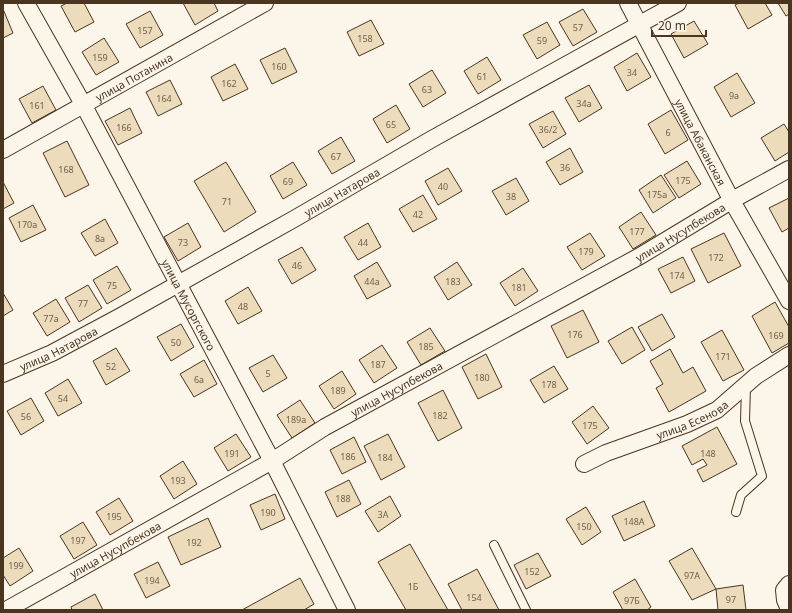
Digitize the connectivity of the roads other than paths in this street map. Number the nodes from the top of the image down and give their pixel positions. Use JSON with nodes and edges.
{"nodes":[{"id":1,"x":26,"y":3,"type":"edge"},
{"id":2,"x":265,"y":3,"type":"edge"},
{"id":3,"x":628,"y":3,"type":"edge"},
{"id":4,"x":678,"y":3,"type":"edge"},
{"id":5,"x":639,"y":24,"type":"junction"},
{"id":6,"x":83,"y":104,"type":"junction"},
{"id":7,"x":3,"y":150,"type":"edge"},
{"id":8,"x":789,"y":169,"type":"edge"},
{"id":9,"x":732,"y":201,"type":"junction"},
{"id":10,"x":178,"y":284,"type":"junction"},
{"id":11,"x":789,"y":301,"type":"edge"},
{"id":12,"x":789,"y":355,"type":"edge"},
{"id":13,"x":3,"y":374,"type":"edge"},
{"id":14,"x":746,"y":386,"type":"junction"},
{"id":15,"x":272,"y":461,"type":"junction"},
{"id":16,"x":584,"y":464,"type":"dead end"},
{"id":17,"x":736,"y":512,"type":"dead end"},
{"id":18,"x":494,"y":545,"type":"dead end"},
{"id":19,"x":789,"y":584,"type":"edge"},
{"id":20,"x":789,"y":609,"type":"edge"},
{"id":21,"x":6,"y":610,"type":"edge"},
{"id":22,"x":347,"y":610,"type":"edge"},
{"id":23,"x":526,"y":610,"type":"edge"}],
"edges":[{"from":1,"to":6,"type":"street","name":"улица Мусоргского"},
{"from":2,"to":6,"type":"street","name":"улица Потанина"},
{"from":3,"to":5,"type":"street","name":"улица Абаканская"},
{"from":4,"to":5,"type":"street","name":"улица Натарова"},
{"from":5,"to":9,"type":"street","name":"улица Абаканская"},
{"from":5,"to":10,"type":"street","name":"улица Натарова"},
{"from":6,"to":7,"type":"street","name":"улица Потанина"},
{"from":6,"to":10,"type":"street","name":"улица Мусоргского"},
{"from":8,"to":9,"type":"street","name":"улица Нусупбекова"},
{"from":9,"to":11,"type":"street","name":"улица Абаканская"},
{"from":9,"to":15,"type":"street","name":"улица Нусупбекова"},
{"from":10,"to":13,"type":"street","name":"улица Натарова"},
{"from":10,"to":15,"type":"street","name":"улица Мусоргского"},
{"from":12,"to":14,"type":"street","name":"улица Есенова"},
{"from":14,"to":16,"type":"street","name":"улица Есенова"},
{"from":14,"to":17,"type":"lane"},
{"from":15,"to":21,"type":"street","name":"улица Нусупбекова"},
{"from":15,"to":22,"type":"street","name":"улица Мусоргского"},
{"from":18,"to":23,"type":"lane"},
{"from":19,"to":20,"type":"street"}]}
